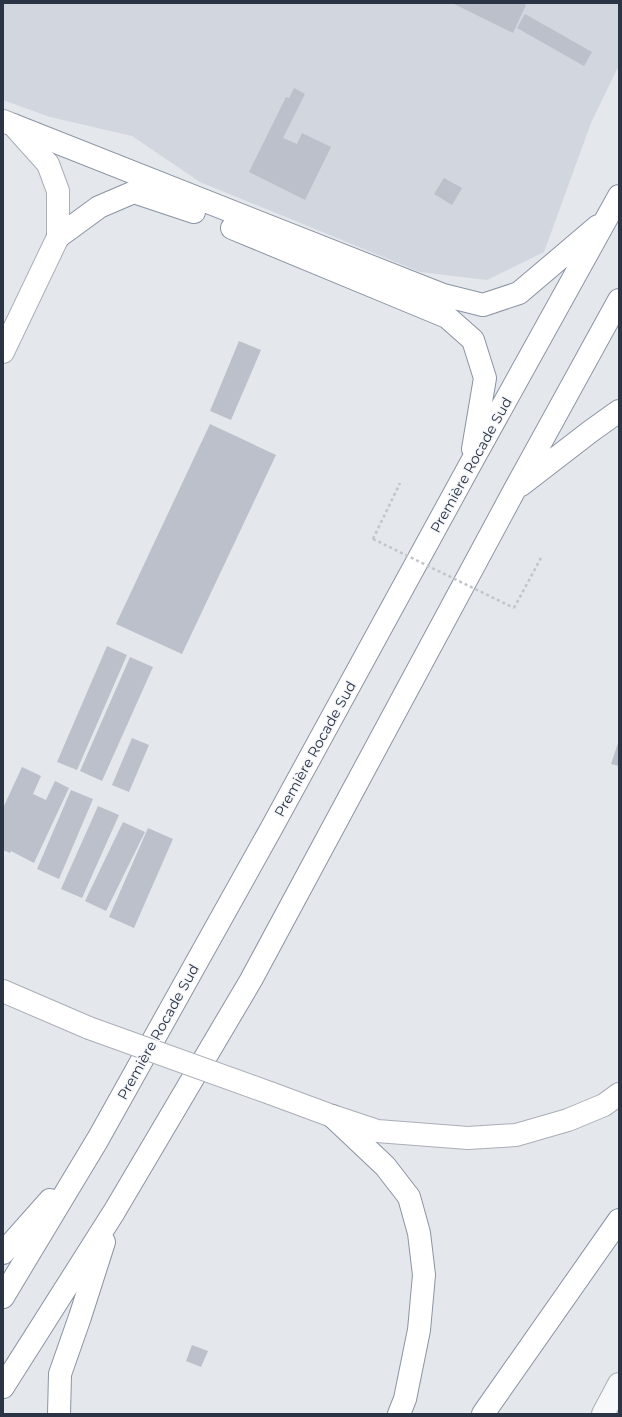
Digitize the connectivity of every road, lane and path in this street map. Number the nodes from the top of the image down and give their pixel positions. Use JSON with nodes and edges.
{"nodes":[{"id":1,"x":8,"y":123,"type":"edge"},
{"id":2,"x":619,"y":196,"type":"edge"},
{"id":3,"x":608,"y":218,"type":"junction"},
{"id":4,"x":58,"y":237,"type":"junction"},
{"id":5,"x":619,"y":300,"type":"edge"},
{"id":6,"x":3,"y":352,"type":"edge"},
{"id":7,"x":619,"y":411,"type":"edge"},
{"id":8,"x":471,"y":464,"type":"junction"},
{"id":9,"x":400,"y":483,"type":"dead end"},
{"id":10,"x":514,"y":491,"type":"junction"},
{"id":11,"x":542,"y":556,"type":"dead end"},
{"id":12,"x":3,"y":991,"type":"edge"},
{"id":13,"x":619,"y":1094,"type":"edge"},
{"id":14,"x":332,"y":1116,"type":"junction"},
{"id":15,"x":98,"y":1139,"type":"junction"},
{"id":16,"x":114,"y":1212,"type":"junction"},
{"id":17,"x":619,"y":1220,"type":"edge"},
{"id":18,"x":3,"y":1253,"type":"edge"},
{"id":19,"x":3,"y":1297,"type":"edge"},
{"id":20,"x":619,"y":1384,"type":"edge"},
{"id":21,"x":3,"y":1387,"type":"edge"},
{"id":22,"x":59,"y":1414,"type":"edge"},
{"id":23,"x":399,"y":1414,"type":"edge"},
{"id":24,"x":483,"y":1414,"type":"edge"},
{"id":25,"x":603,"y":1414,"type":"edge"}],
"edges":[{"from":1,"to":3,"type":"main road"},
{"from":1,"to":4,"type":"main road"},
{"from":2,"to":3,"type":"main road","name":"Première Rocade Sud"},
{"from":3,"to":8,"type":"main road","name":"Première Rocade Sud"},
{"from":4,"to":6,"type":"main road"},
{"from":4,"to":8,"type":"main road"},
{"from":5,"to":10,"type":"main road"},
{"from":7,"to":10,"type":"main road"},
{"from":8,"to":15,"type":"main road","name":"Première Rocade Sud"},
{"from":9,"to":11,"type":"path","bridge":true},
{"from":10,"to":16,"type":"main road"},
{"from":12,"to":14,"type":"main road","bridge":true},
{"from":13,"to":14,"type":"main road"},
{"from":14,"to":23,"type":"main road"},
{"from":15,"to":18,"type":"main road"},
{"from":15,"to":19,"type":"main road","name":"Première Rocade Sud"},
{"from":16,"to":21,"type":"main road"},
{"from":16,"to":22,"type":"main road"},
{"from":17,"to":24,"type":"main road"},
{"from":20,"to":25,"type":"street"}]}
